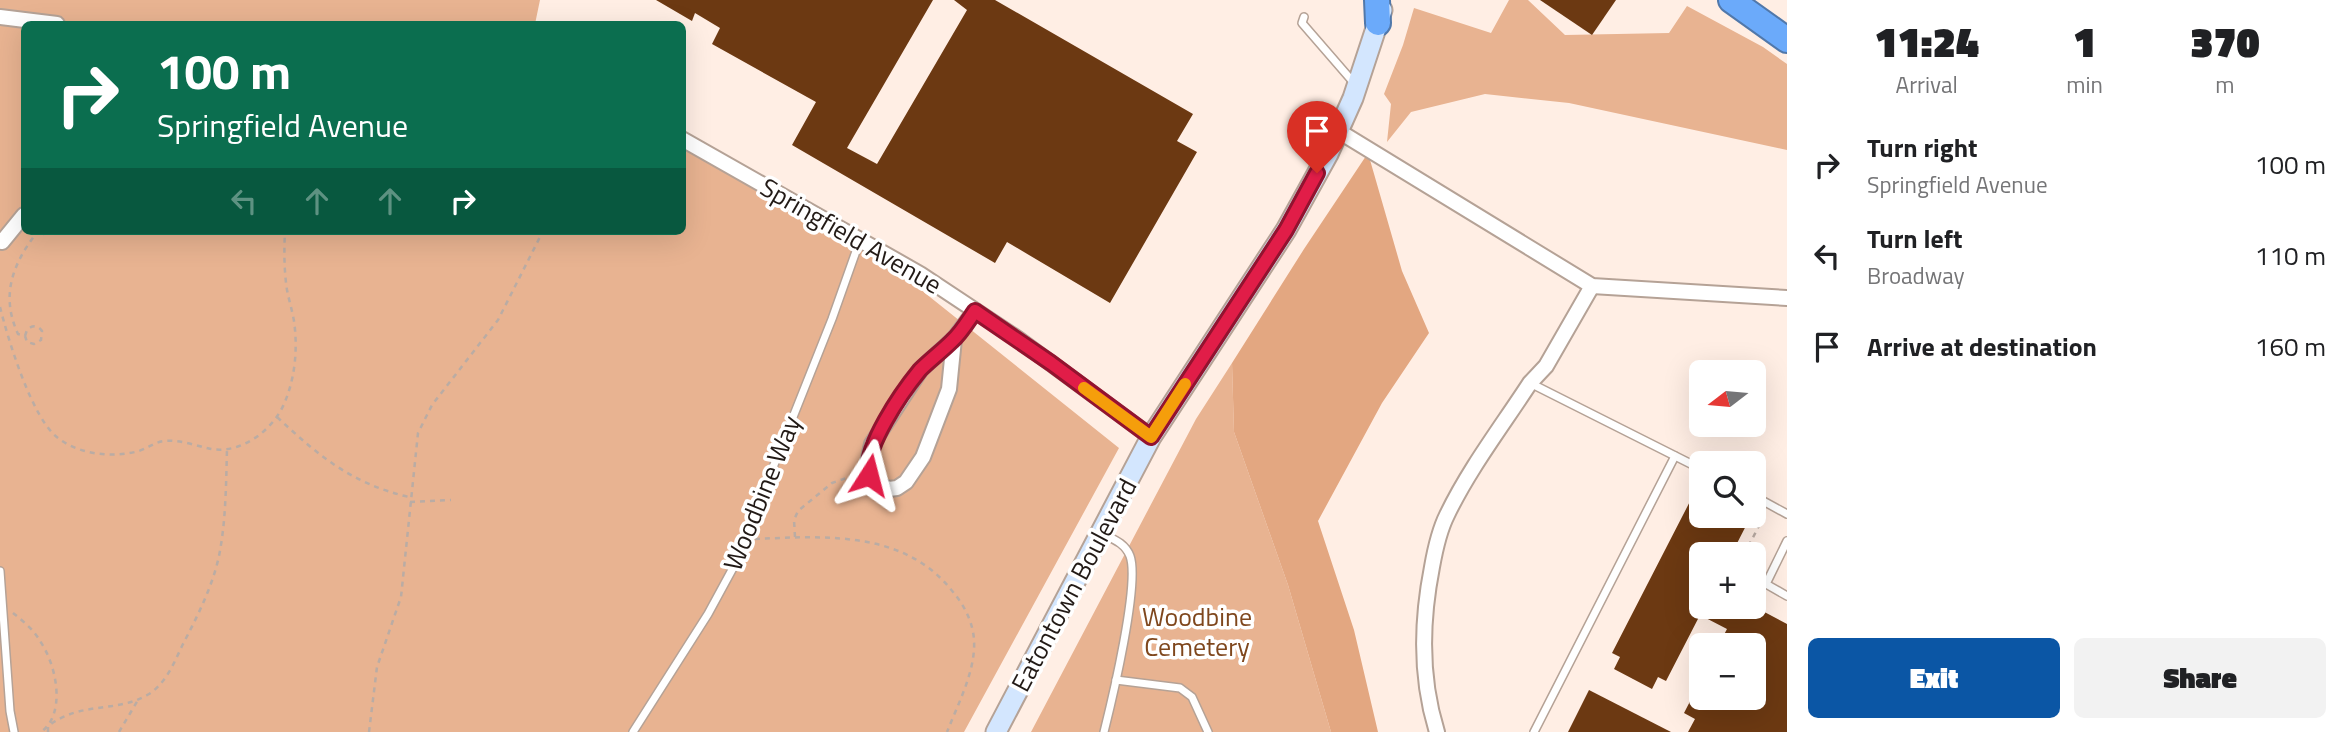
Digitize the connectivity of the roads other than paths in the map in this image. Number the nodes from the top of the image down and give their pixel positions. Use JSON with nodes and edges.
{"nodes":[{"id":1,"x":1731,"y":0,"type":"edge"},
{"id":2,"x":1380,"y":8,"type":"edge"},
{"id":3,"x":0,"y":17,"type":"edge"},
{"id":4,"x":1304,"y":17,"type":"dead end"},
{"id":5,"x":33,"y":21,"type":"edge"},
{"id":6,"x":1787,"y":40,"type":"edge"},
{"id":7,"x":1356,"y":86,"type":"junction"},
{"id":8,"x":1340,"y":132,"type":"junction"},
{"id":9,"x":686,"y":141,"type":"edge"},
{"id":10,"x":21,"y":219,"type":"edge"},
{"id":11,"x":860,"y":239,"type":"junction"},
{"id":12,"x":1,"y":245,"type":"edge"},
{"id":13,"x":1592,"y":286,"type":"junction"},
{"id":14,"x":1787,"y":298,"type":"edge"},
{"id":15,"x":975,"y":311,"type":"junction"},
{"id":16,"x":954,"y":339,"type":"junction"},
{"id":17,"x":1530,"y":383,"type":"junction"},
{"id":18,"x":1151,"y":437,"type":"junction"},
{"id":19,"x":1675,"y":456,"type":"junction"},
{"id":20,"x":1689,"y":463,"type":"edge"},
{"id":21,"x":1766,"y":503,"type":"edge"},
{"id":22,"x":1787,"y":514,"type":"edge"},
{"id":23,"x":1101,"y":533,"type":"junction"},
{"id":24,"x":1787,"y":541,"type":"edge"},
{"id":25,"x":0,"y":571,"type":"edge"},
{"id":26,"x":1,"y":589,"type":"edge"},
{"id":27,"x":1787,"y":596,"type":"edge"},
{"id":28,"x":1116,"y":680,"type":"junction"},
{"id":29,"x":13,"y":732,"type":"edge"},
{"id":30,"x":633,"y":732,"type":"edge"},
{"id":31,"x":996,"y":732,"type":"edge"},
{"id":32,"x":1104,"y":732,"type":"edge"},
{"id":33,"x":1209,"y":732,"type":"edge"},
{"id":34,"x":1437,"y":732,"type":"edge"},
{"id":35,"x":1534,"y":732,"type":"edge"}],
"edges":[{"from":1,"to":6,"type":"highway"},
{"from":2,"to":7,"type":"street","name":"Eatontown Boulevard"},
{"from":3,"to":5,"type":"street"},
{"from":4,"to":7,"type":"lane"},
{"from":7,"to":8,"type":"street","name":"Eatontown Boulevard"},
{"from":8,"to":13,"type":"street"},
{"from":8,"to":18,"type":"street","name":"Eatontown Boulevard"},
{"from":9,"to":11,"type":"street","name":"Springfield Avenue"},
{"from":10,"to":12,"type":"street"},
{"from":11,"to":15,"type":"street","name":"Springfield Avenue"},
{"from":11,"to":30,"type":"lane","name":"Woodbine Way"},
{"from":13,"to":14,"type":"street"},
{"from":13,"to":17,"type":"street"},
{"from":15,"to":16,"type":"street"},
{"from":15,"to":18,"type":"street","name":"Springfield Avenue"},
{"from":16,"to":16,"type":"street"},
{"from":17,"to":19,"type":"lane"},
{"from":17,"to":34,"type":"street"},
{"from":18,"to":23,"type":"street","name":"Eatontown Boulevard"},
{"from":19,"to":20,"type":"lane"},
{"from":19,"to":35,"type":"lane"},
{"from":21,"to":22,"type":"lane"},
{"from":23,"to":28,"type":"lane"},
{"from":23,"to":31,"type":"street","name":"Eatontown Boulevard"},
{"from":24,"to":27,"type":"lane"},
{"from":25,"to":26,"type":"lane"},
{"from":26,"to":29,"type":"lane"},
{"from":28,"to":32,"type":"lane"},
{"from":28,"to":33,"type":"lane"}]}
